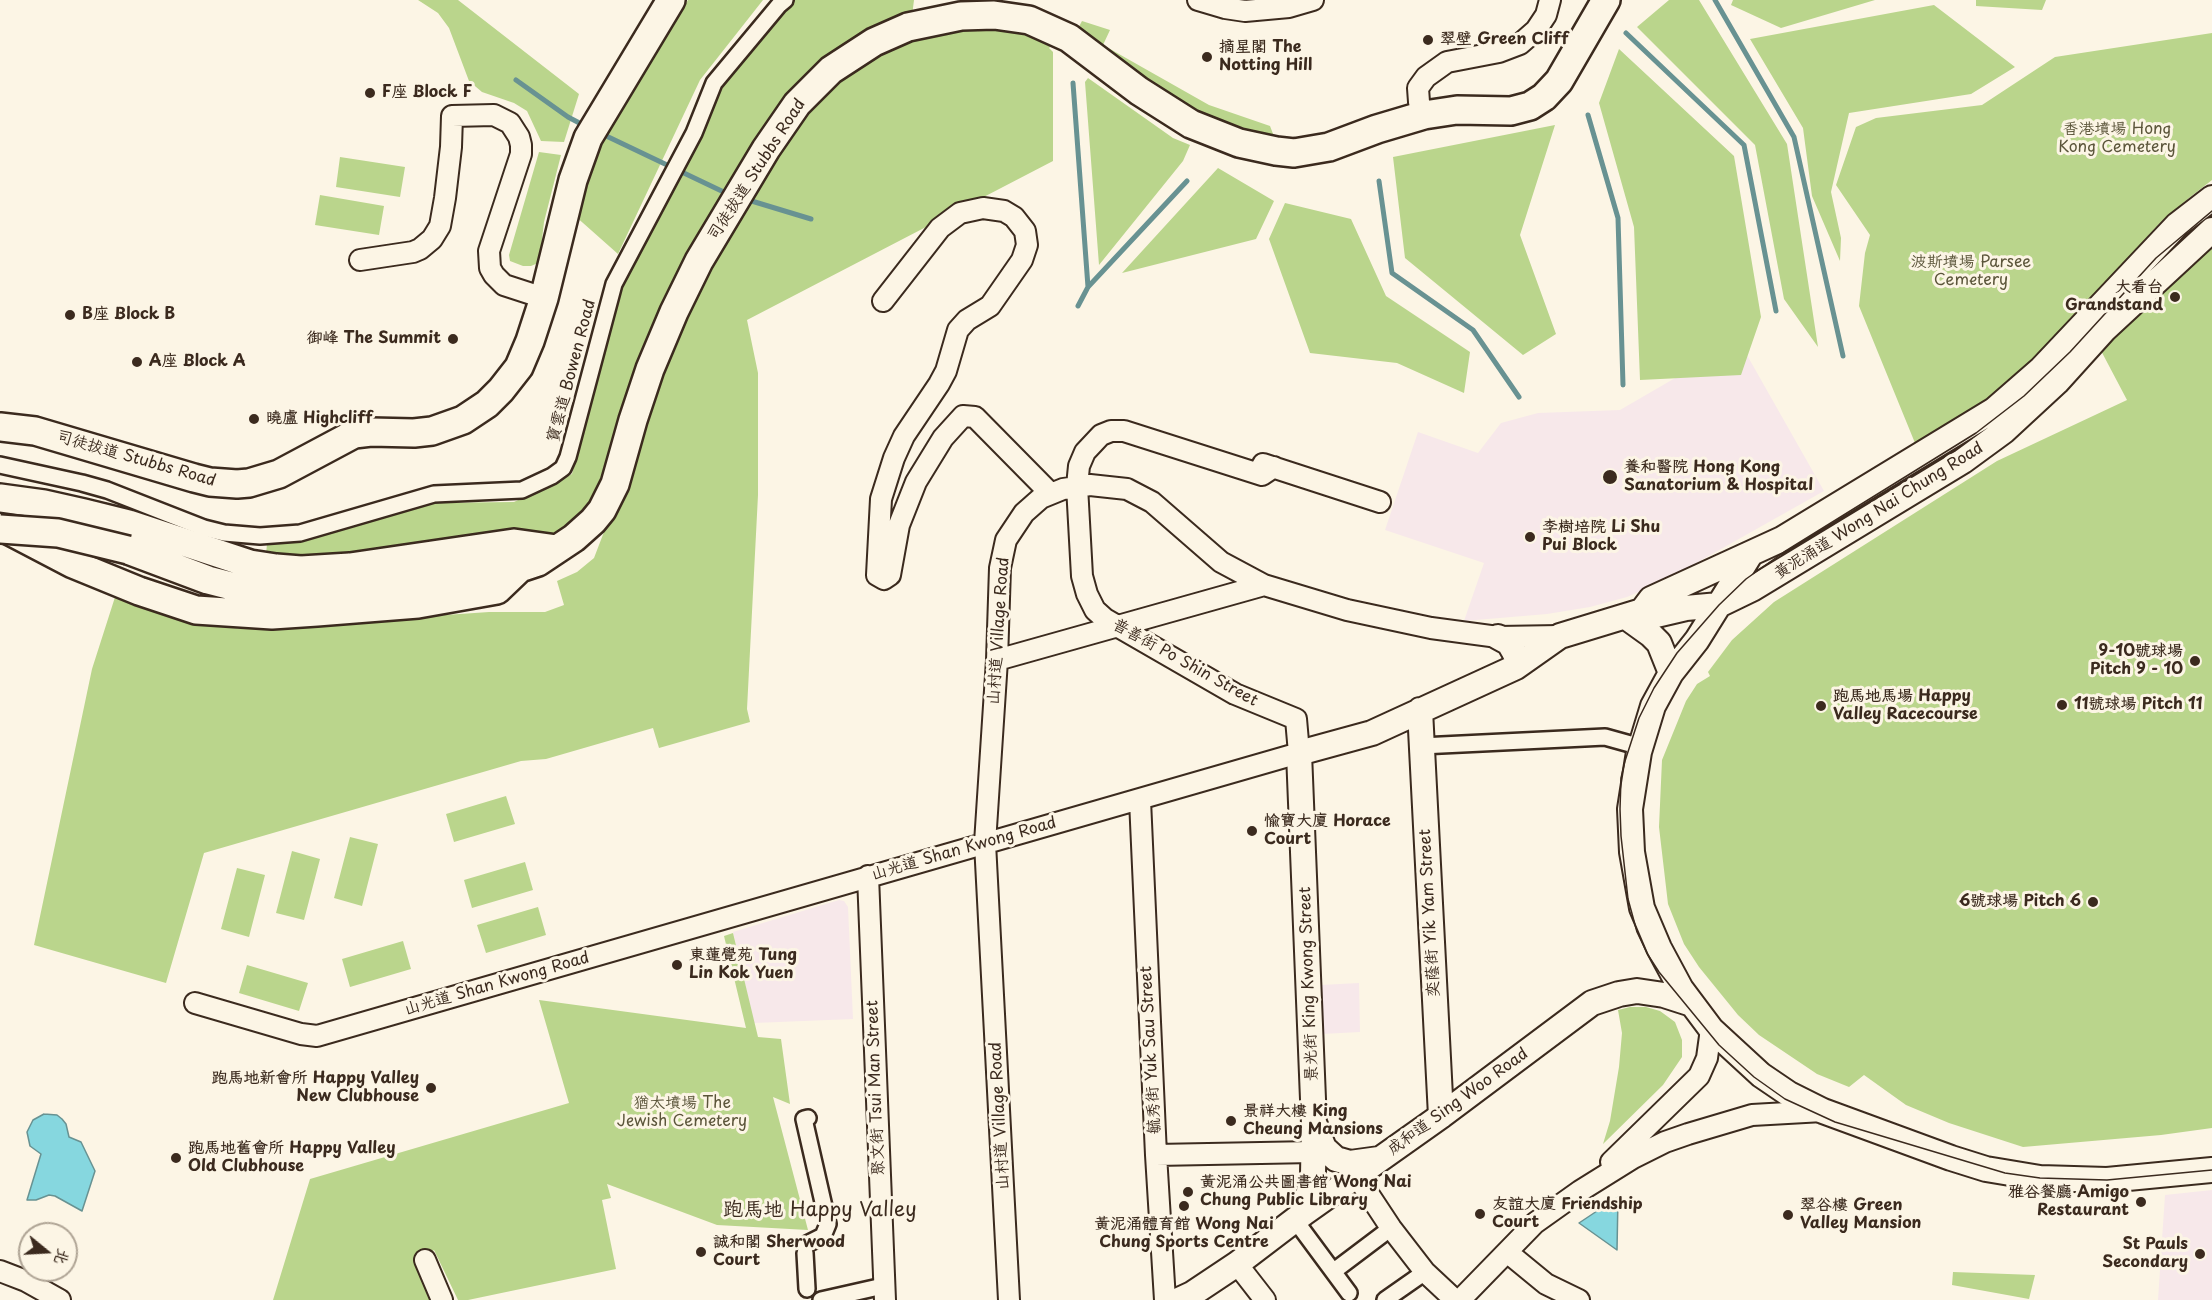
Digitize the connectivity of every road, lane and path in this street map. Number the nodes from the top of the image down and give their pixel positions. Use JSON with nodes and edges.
{"nodes":[{"id":1,"x":671,"y":0,"type":"edge"},
{"id":2,"x":785,"y":0,"type":"edge"},
{"id":3,"x":1198,"y":0,"type":"edge"},
{"id":4,"x":1312,"y":0,"type":"edge"},
{"id":5,"x":1550,"y":0,"type":"edge"},
{"id":6,"x":1606,"y":0,"type":"edge"},
{"id":7,"x":1424,"y":115,"type":"junction"},
{"id":8,"x":2212,"y":198,"type":"edge"},
{"id":9,"x":2212,"y":230,"type":"edge"},
{"id":10,"x":360,"y":260,"type":"dead end"},
{"id":11,"x":544,"y":298,"type":"junction"},
{"id":12,"x":883,"y":301,"type":"dead end"},
{"id":13,"x":0,"y":427,"type":"edge"},
{"id":14,"x":1165,"y":431,"type":"dead end"},
{"id":15,"x":0,"y":465,"type":"edge"},
{"id":16,"x":1274,"y":467,"type":"junction"},
{"id":17,"x":1077,"y":486,"type":"junction"},
{"id":18,"x":1050,"y":493,"type":"junction"},
{"id":19,"x":0,"y":498,"type":"edge"},
{"id":20,"x":1380,"y":502,"type":"dead end"},
{"id":21,"x":0,"y":527,"type":"edge"},
{"id":22,"x":1750,"y":555,"type":"junction"},
{"id":23,"x":538,"y":560,"type":"junction"},
{"id":24,"x":1264,"y":585,"type":"junction"},
{"id":25,"x":1719,"y":605,"type":"junction"},
{"id":26,"x":1634,"y":614,"type":"junction"},
{"id":27,"x":1119,"y":627,"type":"junction"},
{"id":28,"x":1560,"y":636,"type":"junction"},
{"id":29,"x":1498,"y":637,"type":"junction"},
{"id":30,"x":997,"y":660,"type":"junction"},
{"id":31,"x":1516,"y":667,"type":"junction"},
{"id":32,"x":1671,"y":673,"type":"junction"},
{"id":33,"x":1420,"y":710,"type":"junction"},
{"id":34,"x":1421,"y":746,"type":"junction"},
{"id":35,"x":1641,"y":747,"type":"junction"},
{"id":36,"x":1299,"y":753,"type":"junction"},
{"id":37,"x":1140,"y":800,"type":"junction"},
{"id":38,"x":985,"y":843,"type":"junction"},
{"id":39,"x":868,"y":876,"type":"junction"},
{"id":40,"x":195,"y":1003,"type":"dead end"},
{"id":41,"x":1692,"y":1004,"type":"junction"},
{"id":42,"x":1711,"y":1029,"type":"junction"},
{"id":43,"x":1823,"y":1111,"type":"junction"},
{"id":44,"x":1441,"y":1116,"type":"junction"},
{"id":45,"x":808,"y":1119,"type":"dead end"},
{"id":46,"x":1314,"y":1124,"type":"junction"},
{"id":47,"x":1313,"y":1152,"type":"junction"},
{"id":48,"x":1156,"y":1155,"type":"junction"},
{"id":49,"x":1379,"y":1159,"type":"junction"},
{"id":50,"x":2212,"y":1170,"type":"edge"},
{"id":51,"x":1356,"y":1175,"type":"junction"},
{"id":52,"x":1580,"y":1191,"type":"junction"},
{"id":53,"x":1299,"y":1216,"type":"junction"},
{"id":54,"x":1391,"y":1228,"type":"junction"},
{"id":55,"x":1507,"y":1252,"type":"junction"},
{"id":56,"x":425,"y":1260,"type":"dead end"},
{"id":57,"x":1237,"y":1263,"type":"junction"},
{"id":58,"x":0,"y":1271,"type":"edge"},
{"id":59,"x":1334,"y":1271,"type":"junction"},
{"id":60,"x":1425,"y":1272,"type":"junction"},
{"id":61,"x":807,"y":1289,"type":"dead end"},
{"id":62,"x":884,"y":1293,"type":"edge"},
{"id":63,"x":1349,"y":1293,"type":"dead end"},
{"id":64,"x":1189,"y":1298,"type":"edge"},
{"id":65,"x":60,"y":1300,"type":"edge"},
{"id":66,"x":442,"y":1300,"type":"edge"},
{"id":67,"x":821,"y":1300,"type":"edge"},
{"id":68,"x":1010,"y":1300,"type":"edge"},
{"id":69,"x":1165,"y":1300,"type":"edge"},
{"id":70,"x":1265,"y":1300,"type":"edge"},
{"id":71,"x":1385,"y":1300,"type":"edge"},
{"id":72,"x":1455,"y":1300,"type":"edge"},
{"id":73,"x":1460,"y":1300,"type":"edge"},
{"id":74,"x":1579,"y":1300,"type":"edge"}],
"edges":[{"from":1,"to":11,"type":"main road","name":"司徒拔道 Stubbs Road"},
{"from":2,"to":15,"type":"street","name":"寶雲道 Bowen Road"},
{"from":3,"to":4,"type":"street"},
{"from":5,"to":7,"type":"street"},
{"from":6,"to":7,"type":"main road","name":"司徒拔道 Stubbs Road"},
{"from":7,"to":23,"type":"main road","name":"司徒拔道 Stubbs Road"},
{"from":8,"to":22,"type":"street","name":"黃泥涌道 Wong Nai Chung Road"},
{"from":9,"to":25,"type":"street","name":"黃泥涌道 Wong Nai Chung Road"},
{"from":10,"to":11,"type":"street"},
{"from":11,"to":13,"type":"main road","name":"司徒拔道 Stubbs Road"},
{"from":12,"to":18,"type":"street"},
{"from":14,"to":16,"type":"street"},
{"from":16,"to":17,"type":"street","name":"普善街 Po Shin Street"},
{"from":16,"to":20,"type":"street"},
{"from":17,"to":18,"type":"street","name":"山村道 Village Road"},
{"from":17,"to":24,"type":"street","name":"山村道 Village Road"},
{"from":17,"to":27,"type":"street","name":"普善街 Po Shin Street"},
{"from":18,"to":30,"type":"street","name":"山村道 Village Road"},
{"from":19,"to":23,"type":"main road"},
{"from":21,"to":23,"type":"main road","bridge":true},
{"from":21,"to":23,"type":"main road","name":"司徒拔道 Stubbs Road"},
{"from":22,"to":25,"type":"street","name":"黃泥涌道 Wong Nai Chung Road"},
{"from":22,"to":26,"type":"street","name":"黃泥涌道 Wong Nai Chung Road"},
{"from":24,"to":27,"type":"street"},
{"from":24,"to":29,"type":"street","name":"山村道 Village Road"},
{"from":25,"to":26,"type":"street","name":"山光道 Shan Kwong Road"},
{"from":25,"to":32,"type":"street","name":"黃泥涌道 Wong Nai Chung Road"},
{"from":26,"to":28,"type":"street","name":"山光道 Shan Kwong Road"},
{"from":26,"to":32,"type":"street"},
{"from":27,"to":30,"type":"street"},
{"from":27,"to":36,"type":"street","name":"普善街 Po Shin Street"},
{"from":28,"to":29,"type":"street","name":"山村道 Village Road"},
{"from":28,"to":31,"type":"street","name":"山光道 Shan Kwong Road"},
{"from":29,"to":31,"type":"street"},
{"from":30,"to":38,"type":"street","name":"山村道 Village Road"},
{"from":31,"to":33,"type":"street","name":"山光道 Shan Kwong Road"},
{"from":32,"to":35,"type":"street","name":"黃泥涌道 Wong Nai Chung Road"},
{"from":33,"to":34,"type":"street","name":"奕蔭街 Yik Yam Street"},
{"from":33,"to":36,"type":"street","name":"山光道 Shan Kwong Road"},
{"from":34,"to":35,"type":"street"},
{"from":34,"to":44,"type":"street","name":"奕蔭街 Yik Yam Street"},
{"from":35,"to":41,"type":"street","name":"黃泥涌道 Wong Nai Chung Road"},
{"from":36,"to":37,"type":"street","name":"山光道 Shan Kwong Road"},
{"from":36,"to":46,"type":"street","name":"景光街 King Kwong Street"},
{"from":37,"to":38,"type":"street","name":"山光道 Shan Kwong Road"},
{"from":37,"to":48,"type":"street","name":"毓秀街 Yuk Sau Street"},
{"from":38,"to":39,"type":"street","name":"山光道 Shan Kwong Road"},
{"from":38,"to":68,"type":"street","name":"山村道 Village Road"},
{"from":39,"to":40,"type":"street","name":"山光道 Shan Kwong Road"},
{"from":39,"to":62,"type":"street","name":"聚文街 Tsui Man Street"},
{"from":41,"to":42,"type":"street","name":"黃泥涌道 Wong Nai Chung Road"},
{"from":41,"to":44,"type":"street","name":"成和道 Sing Woo Road"},
{"from":42,"to":43,"type":"street","name":"黃泥涌道 Wong Nai Chung Road"},
{"from":42,"to":52,"type":"street"},
{"from":43,"to":50,"type":"street","name":"黃泥涌道 Wong Nai Chung Road"},
{"from":43,"to":52,"type":"street"},
{"from":44,"to":49,"type":"street","name":"成和道 Sing Woo Road"},
{"from":45,"to":61,"type":"street"},
{"from":46,"to":47,"type":"street","name":"景光街 King Kwong Street"},
{"from":46,"to":49,"type":"street"},
{"from":47,"to":48,"type":"street"},
{"from":47,"to":53,"type":"street","name":"景光街 King Kwong Street"},
{"from":48,"to":69,"type":"street","name":"毓秀街 Yuk Sau Street"},
{"from":49,"to":51,"type":"street","name":"成和道 Sing Woo Road"},
{"from":51,"to":53,"type":"street","name":"成和道 Sing Woo Road"},
{"from":51,"to":54,"type":"street"},
{"from":52,"to":55,"type":"street"},
{"from":53,"to":57,"type":"street","name":"成和道 Sing Woo Road"},
{"from":53,"to":59,"type":"street"},
{"from":54,"to":59,"type":"street"},
{"from":54,"to":60,"type":"street"},
{"from":55,"to":73,"type":"street"},
{"from":55,"to":74,"type":"street"},
{"from":56,"to":66,"type":"street"},
{"from":57,"to":64,"type":"street","name":"成和道 Sing Woo Road"},
{"from":57,"to":70,"type":"street"},
{"from":58,"to":65,"type":"street"},
{"from":59,"to":63,"type":"street"},
{"from":60,"to":71,"type":"street"},
{"from":60,"to":72,"type":"street"},
{"from":62,"to":67,"type":"street"}]}
